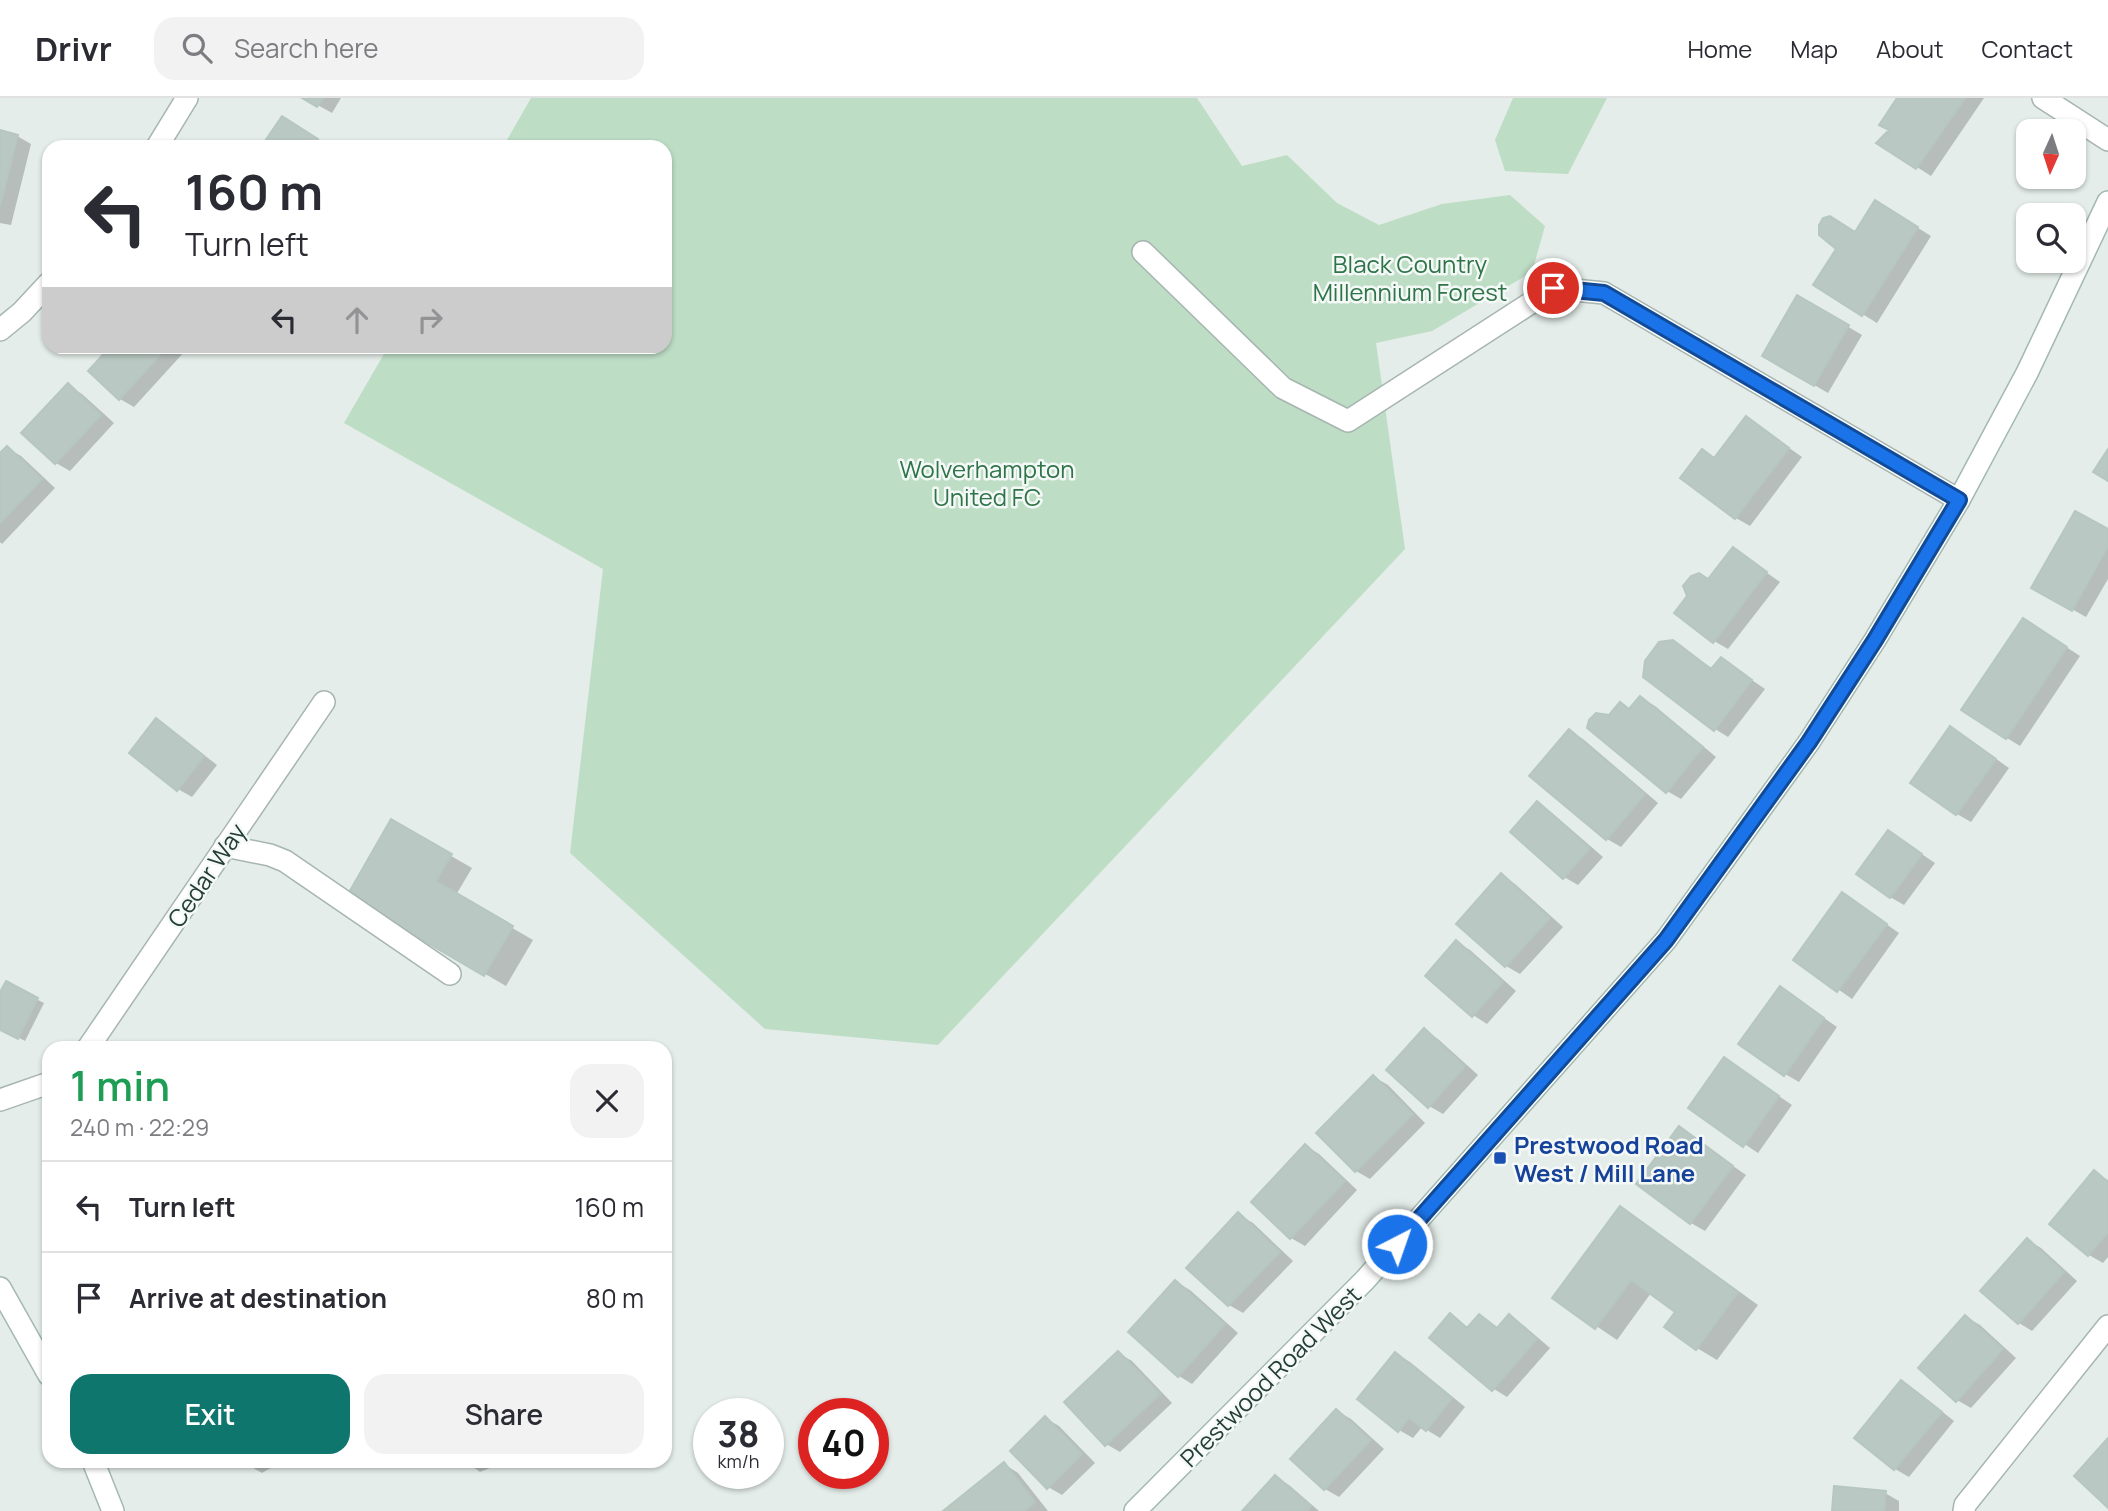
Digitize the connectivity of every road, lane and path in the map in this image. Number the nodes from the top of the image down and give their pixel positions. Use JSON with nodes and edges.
{"nodes":[{"id":1,"x":2043,"y":98,"type":"edge"},
{"id":2,"x":184,"y":99,"type":"edge"},
{"id":3,"x":161,"y":140,"type":"edge"},
{"id":4,"x":2108,"y":140,"type":"edge"},
{"id":5,"x":2108,"y":202,"type":"edge"},
{"id":6,"x":1143,"y":252,"type":"dead end"},
{"id":7,"x":42,"y":291,"type":"edge"},
{"id":8,"x":0,"y":330,"type":"edge"},
{"id":9,"x":1959,"y":500,"type":"junction"},
{"id":10,"x":324,"y":702,"type":"dead end"},
{"id":11,"x":225,"y":846,"type":"junction"},
{"id":12,"x":450,"y":974,"type":"dead end"},
{"id":13,"x":93,"y":1041,"type":"edge"},
{"id":14,"x":42,"y":1085,"type":"edge"},
{"id":15,"x":0,"y":1100,"type":"edge"},
{"id":16,"x":0,"y":1288,"type":"edge"},
{"id":17,"x":2108,"y":1326,"type":"edge"},
{"id":18,"x":42,"y":1363,"type":"edge"},
{"id":19,"x":96,"y":1468,"type":"edge"},
{"id":20,"x":113,"y":1511,"type":"edge"},
{"id":21,"x":1135,"y":1511,"type":"edge"},
{"id":22,"x":1964,"y":1511,"type":"edge"}],
"edges":[{"from":1,"to":4,"type":"street"},
{"from":2,"to":3,"type":"street"},
{"from":5,"to":9,"type":"street","name":"Prestwood Road West"},
{"from":6,"to":9,"type":"street"},
{"from":7,"to":8,"type":"street"},
{"from":9,"to":21,"type":"street","name":"Prestwood Road West"},
{"from":10,"to":11,"type":"street","name":"Cedar Way"},
{"from":11,"to":12,"type":"street"},
{"from":11,"to":13,"type":"street","name":"Cedar Way"},
{"from":14,"to":15,"type":"street"},
{"from":16,"to":18,"type":"street"},
{"from":17,"to":22,"type":"street"},
{"from":19,"to":20,"type":"street"}]}
